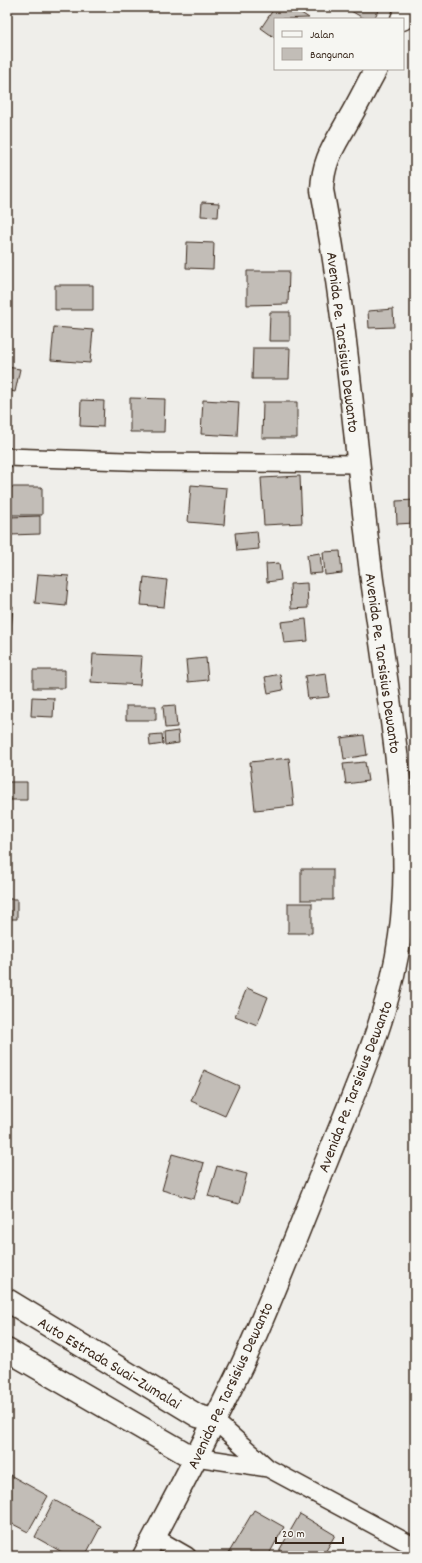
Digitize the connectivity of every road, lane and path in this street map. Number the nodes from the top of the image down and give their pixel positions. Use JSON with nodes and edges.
{"nodes":[{"id":1,"x":408,"y":7,"type":"edge"},
{"id":2,"x":402,"y":18,"type":"edge"},
{"id":3,"x":375,"y":70,"type":"edge"},
{"id":4,"x":7,"y":457,"type":"edge"},
{"id":5,"x":359,"y":464,"type":"junction"},
{"id":6,"x":7,"y":1300,"type":"edge"},
{"id":7,"x":7,"y":1350,"type":"edge"},
{"id":8,"x":214,"y":1420,"type":"junction"},
{"id":9,"x":196,"y":1458,"type":"junction"},
{"id":10,"x":268,"y":1468,"type":"junction"},
{"id":11,"x":149,"y":1547,"type":"edge"},
{"id":12,"x":415,"y":1547,"type":"edge"},
{"id":13,"x":187,"y":1556,"type":"edge"}],
"edges":[{"from":1,"to":2,"type":"main road"},
{"from":3,"to":5,"type":"main road","name":"Avenida Pe. Tarsisius Dewanto"},
{"from":4,"to":5,"type":"street"},
{"from":5,"to":8,"type":"main road","name":"Avenida Pe. Tarsisius Dewanto"},
{"from":6,"to":8,"type":"main road","name":"Auto Estrada Suai–Zumalai"},
{"from":7,"to":9,"type":"main road"},
{"from":8,"to":9,"type":"main road","name":"Avenida Pe. Tarsisius Dewanto"},
{"from":8,"to":10,"type":"street"},
{"from":9,"to":10,"type":"street"},
{"from":9,"to":11,"type":"main road","name":"Avenida Pe. Tarsisius Dewanto"},
{"from":10,"to":12,"type":"street"},
{"from":11,"to":13,"type":"street"}]}
